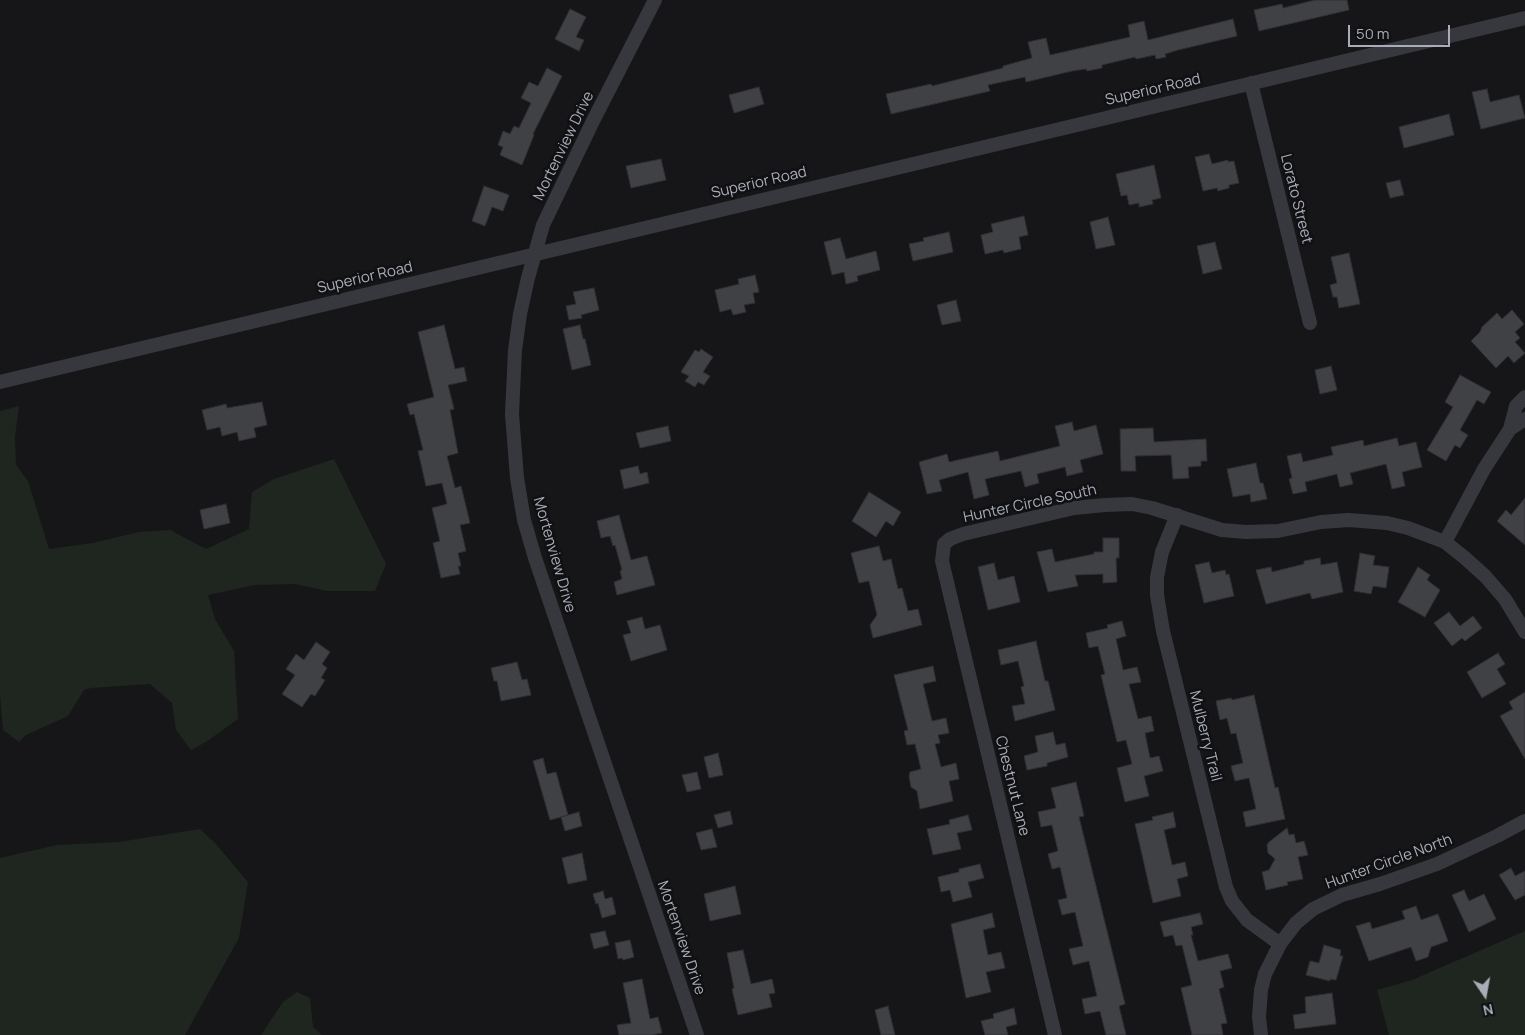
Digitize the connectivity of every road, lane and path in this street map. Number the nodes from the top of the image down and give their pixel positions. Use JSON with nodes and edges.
{"nodes":[{"id":1,"x":656,"y":0,"type":"edge"},
{"id":2,"x":1525,"y":18,"type":"edge"},
{"id":3,"x":1251,"y":83,"type":"junction"},
{"id":4,"x":535,"y":253,"type":"junction"},
{"id":5,"x":1310,"y":323,"type":"dead end"},
{"id":6,"x":0,"y":382,"type":"edge"},
{"id":7,"x":1525,"y":397,"type":"edge"},
{"id":8,"x":1525,"y":418,"type":"edge"},
{"id":9,"x":1510,"y":428,"type":"junction"},
{"id":10,"x":1177,"y":515,"type":"junction"},
{"id":11,"x":1445,"y":542,"type":"junction"},
{"id":12,"x":944,"y":544,"type":"joint"},
{"id":13,"x":1525,"y":632,"type":"edge"},
{"id":14,"x":1525,"y":821,"type":"edge"},
{"id":15,"x":1280,"y":944,"type":"junction"},
{"id":16,"x":696,"y":1035,"type":"edge"},
{"id":17,"x":1055,"y":1035,"type":"edge"},
{"id":18,"x":1261,"y":1035,"type":"edge"}],
"edges":[{"from":1,"to":4,"type":"street","name":"Mortenview Drive"},
{"from":2,"to":3,"type":"street","name":"Superior Road"},
{"from":3,"to":4,"type":"street","name":"Superior Road"},
{"from":3,"to":5,"type":"street","name":"Lorato Street"},
{"from":4,"to":6,"type":"street","name":"Superior Road"},
{"from":4,"to":16,"type":"street","name":"Mortenview Drive"},
{"from":7,"to":9,"type":"street"},
{"from":8,"to":9,"type":"street"},
{"from":9,"to":11,"type":"street"},
{"from":10,"to":11,"type":"street","name":"Hunter Circle South"},
{"from":10,"to":12,"type":"street","name":"Hunter Circle South"},
{"from":10,"to":15,"type":"street","name":"Mulberry Trail"},
{"from":11,"to":13,"type":"street","name":"Hunter Circle South"},
{"from":12,"to":17,"type":"street","name":"Chestnut Lane"},
{"from":14,"to":15,"type":"street","name":"Hunter Circle North"},
{"from":15,"to":18,"type":"street","name":"Hunter Circle North"}]}
